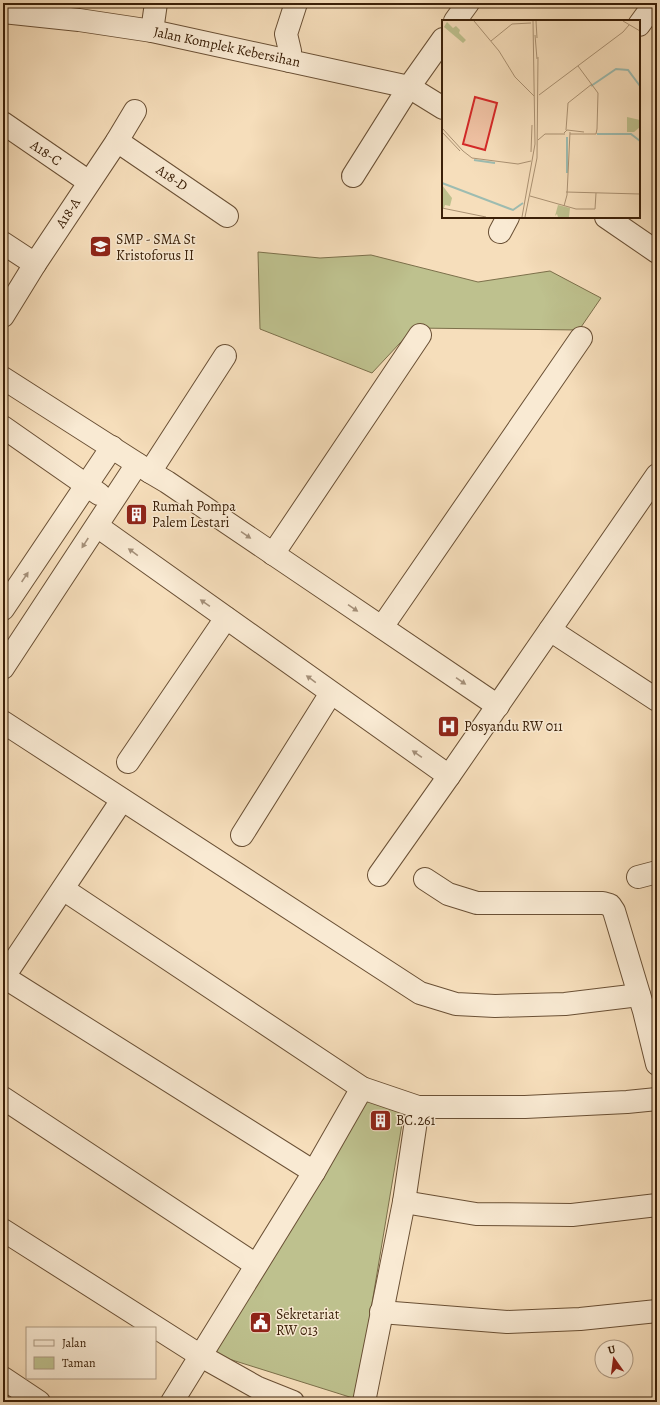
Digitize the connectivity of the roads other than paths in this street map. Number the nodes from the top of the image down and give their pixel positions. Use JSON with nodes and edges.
{"nodes":[{"id":1,"x":156,"y":3,"type":"edge"},
{"id":2,"x":296,"y":3,"type":"edge"},
{"id":3,"x":468,"y":3,"type":"edge"},
{"id":4,"x":655,"y":3,"type":"edge"},
{"id":5,"x":3,"y":12,"type":"edge"},
{"id":6,"x":87,"y":12,"type":"edge"},
{"id":7,"x":457,"y":20,"type":"edge"},
{"id":8,"x":640,"y":24,"type":"edge"},
{"id":9,"x":152,"y":31,"type":"junction"},
{"id":10,"x":442,"y":40,"type":"edge"},
{"id":11,"x":290,"y":61,"type":"junction"},
{"id":12,"x":409,"y":87,"type":"junction"},
{"id":13,"x":442,"y":107,"type":"edge"},
{"id":14,"x":135,"y":111,"type":"dead end"},
{"id":15,"x":3,"y":123,"type":"edge"},
{"id":16,"x":117,"y":141,"type":"junction"},
{"id":17,"x":352,"y":176,"type":"dead end"},
{"id":18,"x":89,"y":182,"type":"junction"},
{"id":19,"x":226,"y":216,"type":"dead end"},
{"id":20,"x":608,"y":218,"type":"edge"},
{"id":21,"x":654,"y":242,"type":"edge"},
{"id":22,"x":3,"y":243,"type":"edge"},
{"id":23,"x":35,"y":264,"type":"junction"},
{"id":24,"x":3,"y":316,"type":"edge"},
{"id":25,"x":420,"y":335,"type":"dead end"},
{"id":26,"x":581,"y":338,"type":"dead end"},
{"id":27,"x":225,"y":356,"type":"dead end"},
{"id":28,"x":3,"y":378,"type":"edge"},
{"id":29,"x":3,"y":427,"type":"edge"},
{"id":30,"x":112,"y":447,"type":"junction"},
{"id":31,"x":144,"y":468,"type":"junction"},
{"id":32,"x":657,"y":475,"type":"edge"},
{"id":33,"x":87,"y":485,"type":"junction"},
{"id":34,"x":112,"y":502,"type":"junction"},
{"id":35,"x":97,"y":526,"type":"junction"},
{"id":36,"x":273,"y":554,"type":"junction"},
{"id":37,"x":3,"y":610,"type":"edge"},
{"id":38,"x":226,"y":618,"type":"junction"},
{"id":39,"x":382,"y":627,"type":"junction"},
{"id":40,"x":550,"y":630,"type":"junction"},
{"id":41,"x":3,"y":668,"type":"edge"},
{"id":42,"x":331,"y":693,"type":"junction"},
{"id":43,"x":657,"y":700,"type":"edge"},
{"id":44,"x":498,"y":706,"type":"junction"},
{"id":45,"x":3,"y":722,"type":"edge"},
{"id":46,"x":128,"y":762,"type":"dead end"},
{"id":47,"x":449,"y":776,"type":"junction"},
{"id":48,"x":122,"y":800,"type":"junction"},
{"id":49,"x":242,"y":835,"type":"dead end"},
{"id":50,"x":379,"y":875,"type":"dead end"},
{"id":51,"x":425,"y":879,"type":"dead end"},
{"id":52,"x":63,"y":889,"type":"junction"},
{"id":53,"x":3,"y":978,"type":"edge"},
{"id":54,"x":647,"y":1005,"type":"edge"},
{"id":55,"x":657,"y":1064,"type":"edge"},
{"id":56,"x":362,"y":1088,"type":"junction"},
{"id":57,"x":3,"y":1098,"type":"edge"},
{"id":58,"x":657,"y":1099,"type":"edge"},
{"id":59,"x":418,"y":1107,"type":"junction"},
{"id":60,"x":314,"y":1172,"type":"junction"},
{"id":61,"x":404,"y":1202,"type":"junction"},
{"id":62,"x":657,"y":1205,"type":"edge"},
{"id":63,"x":3,"y":1230,"type":"edge"},
{"id":64,"x":256,"y":1265,"type":"junction"},
{"id":65,"x":657,"y":1311,"type":"edge"},
{"id":66,"x":381,"y":1312,"type":"junction"},
{"id":67,"x":155,"y":1327,"type":"edge"},
{"id":68,"x":156,"y":1327,"type":"edge"},
{"id":69,"x":201,"y":1356,"type":"junction"},
{"id":70,"x":3,"y":1378,"type":"edge"},
{"id":71,"x":39,"y":1402,"type":"edge"},
{"id":72,"x":172,"y":1402,"type":"edge"},
{"id":73,"x":293,"y":1402,"type":"edge"},
{"id":74,"x":364,"y":1402,"type":"edge"}],
"edges":[{"from":1,"to":9,"type":"street"},
{"from":2,"to":11,"type":"street"},
{"from":3,"to":7,"type":"street"},
{"from":4,"to":8,"type":"street"},
{"from":5,"to":6,"type":"street","name":"Jalan Komplek Kebersihan"},
{"from":6,"to":9,"type":"street","name":"Jalan Komplek Kebersihan"},
{"from":9,"to":11,"type":"street","name":"Jalan Komplek Kebersihan"},
{"from":10,"to":12,"type":"street"},
{"from":11,"to":12,"type":"street","name":"Jalan Komplek Kebersihan"},
{"from":12,"to":13,"type":"street","name":"Jalan Komplek Kebersihan"},
{"from":12,"to":17,"type":"street"},
{"from":14,"to":16,"type":"street","name":"A18-A"},
{"from":15,"to":18,"type":"street","name":"A18-C"},
{"from":16,"to":18,"type":"street","name":"A18-A"},
{"from":16,"to":19,"type":"street","name":"A18-D"},
{"from":18,"to":23,"type":"street","name":"A18-A"},
{"from":20,"to":21,"type":"street"},
{"from":22,"to":23,"type":"street"},
{"from":23,"to":24,"type":"street","name":"A18-A"},
{"from":25,"to":36,"type":"street"},
{"from":26,"to":39,"type":"street"},
{"from":27,"to":31,"type":"street"},
{"from":28,"to":30,"type":"street"},
{"from":29,"to":33,"type":"street"},
{"from":30,"to":31,"type":"street"},
{"from":30,"to":33,"type":"street"},
{"from":31,"to":34,"type":"street"},
{"from":31,"to":36,"type":"street","one_way":true},
{"from":32,"to":40,"type":"street"},
{"from":33,"to":34,"type":"street"},
{"from":37,"to":33,"type":"street","one_way":true},
{"from":34,"to":35,"type":"street"},
{"from":38,"to":35,"type":"street","one_way":true},
{"from":35,"to":41,"type":"street","one_way":true},
{"from":36,"to":39,"type":"street","one_way":true},
{"from":42,"to":38,"type":"street","one_way":true},
{"from":38,"to":46,"type":"street"},
{"from":39,"to":44,"type":"street","one_way":true},
{"from":40,"to":43,"type":"street"},
{"from":40,"to":44,"type":"street"},
{"from":47,"to":42,"type":"street","one_way":true},
{"from":42,"to":49,"type":"street"},
{"from":44,"to":47,"type":"street"},
{"from":45,"to":48,"type":"street"},
{"from":47,"to":50,"type":"street"},
{"from":48,"to":52,"type":"street"},
{"from":48,"to":54,"type":"street"},
{"from":51,"to":54,"type":"street"},
{"from":52,"to":53,"type":"street"},
{"from":52,"to":56,"type":"street"},
{"from":53,"to":60,"type":"street"},
{"from":54,"to":55,"type":"street"},
{"from":56,"to":59,"type":"street"},
{"from":56,"to":60,"type":"street"},
{"from":57,"to":64,"type":"street"},
{"from":58,"to":59,"type":"street"},
{"from":59,"to":61,"type":"street"},
{"from":60,"to":64,"type":"street"},
{"from":61,"to":62,"type":"street"},
{"from":61,"to":66,"type":"street"},
{"from":63,"to":67,"type":"street"},
{"from":64,"to":69,"type":"street"},
{"from":65,"to":66,"type":"street"},
{"from":66,"to":74,"type":"street"},
{"from":68,"to":69,"type":"street"},
{"from":69,"to":72,"type":"street"},
{"from":69,"to":73,"type":"street"},
{"from":70,"to":71,"type":"street"}]}
